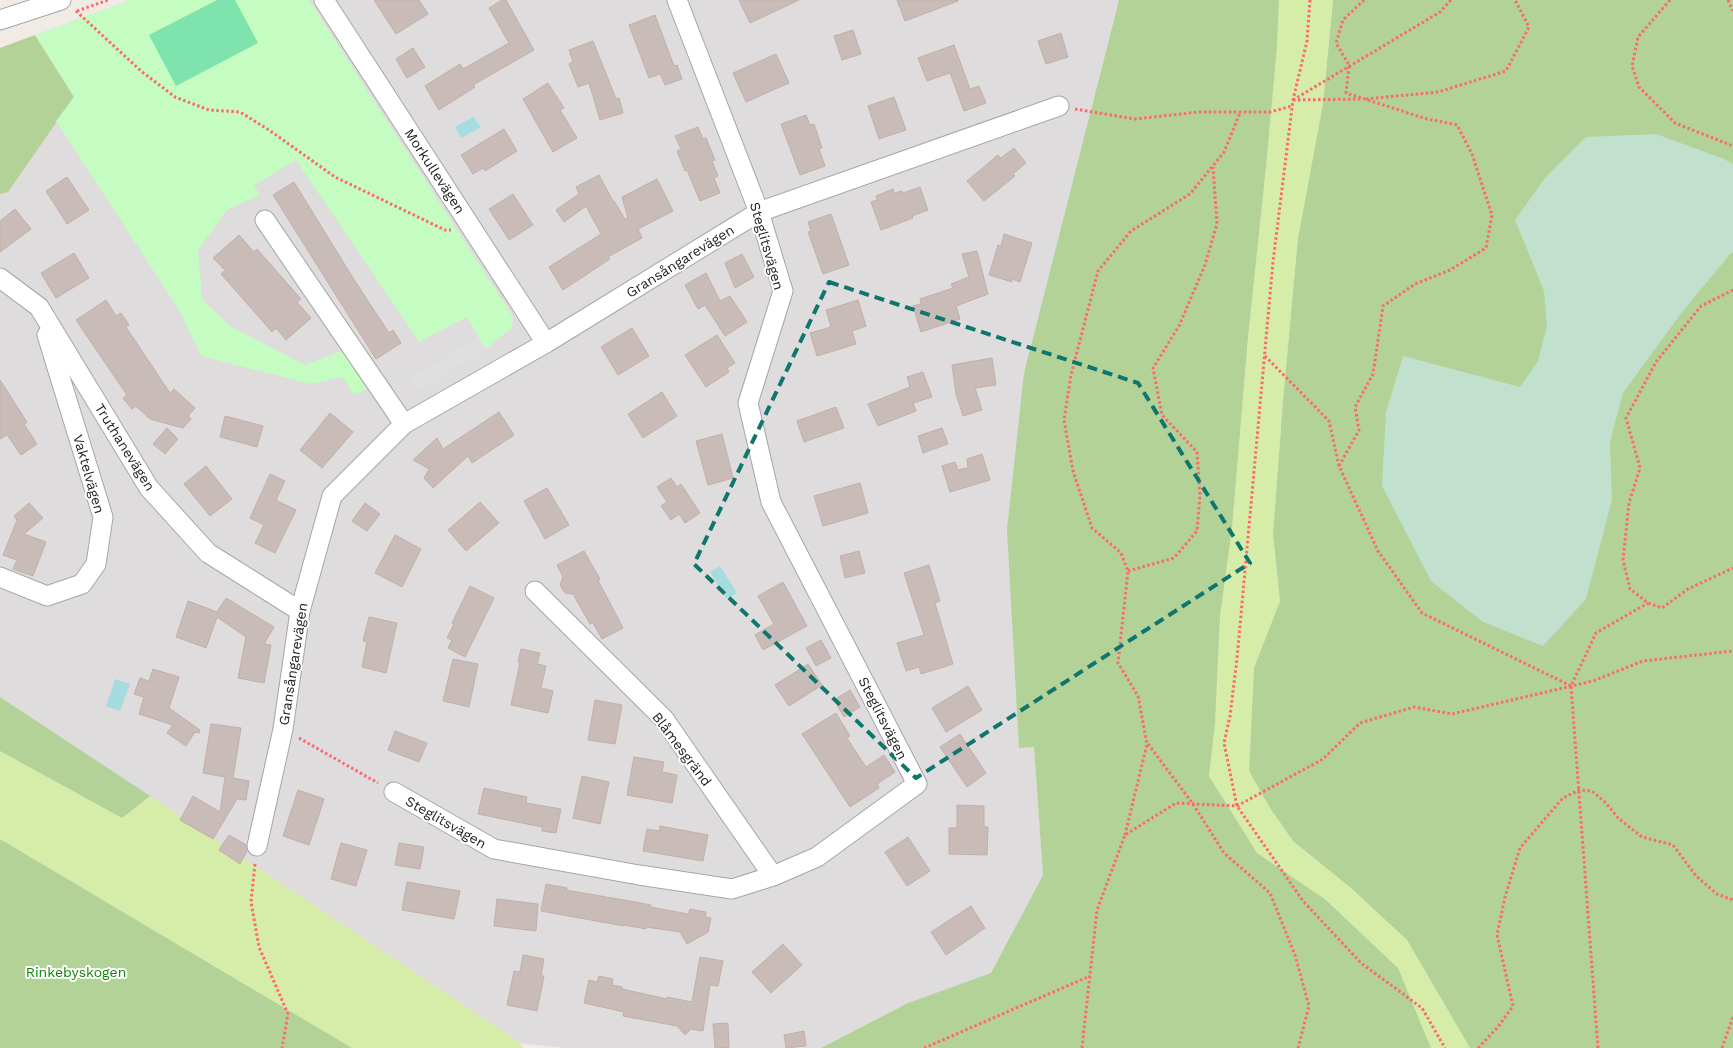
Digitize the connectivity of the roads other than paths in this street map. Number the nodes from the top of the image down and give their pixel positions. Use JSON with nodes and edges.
{"nodes":[{"id":1,"x":60,"y":0,"type":"edge"},
{"id":2,"x":324,"y":0,"type":"edge"},
{"id":3,"x":677,"y":0,"type":"edge"},
{"id":4,"x":0,"y":20,"type":"edge"},
{"id":5,"x":1059,"y":106,"type":"road end"},
{"id":6,"x":759,"y":212,"type":"junction"},
{"id":7,"x":265,"y":220,"type":"dead end"},
{"id":8,"x":0,"y":278,"type":"edge"},
{"id":9,"x":39,"y":307,"type":"junction"},
{"id":10,"x":546,"y":343,"type":"junction"},
{"id":11,"x":404,"y":424,"type":"junction"},
{"id":12,"x":0,"y":577,"type":"edge"},
{"id":13,"x":534,"y":591,"type":"dead end"},
{"id":14,"x":300,"y":611,"type":"junction"},
{"id":15,"x":394,"y":792,"type":"road end"},
{"id":16,"x":257,"y":846,"type":"road end"},
{"id":17,"x":773,"y":876,"type":"junction"}],
"edges":[{"from":1,"to":4,"type":"street"},
{"from":2,"to":10,"type":"street","name":"Morkullevägen"},
{"from":3,"to":6,"type":"street","name":"Steglitsvägen"},
{"from":5,"to":6,"type":"street","name":"Gransångarevägen"},
{"from":6,"to":10,"type":"street","name":"Gransångarevägen"},
{"from":6,"to":17,"type":"street","name":"Steglitsvägen"},
{"from":7,"to":11,"type":"street"},
{"from":8,"to":9,"type":"street","name":"Truthanevägen"},
{"from":9,"to":12,"type":"street","name":"Vaktelvägen"},
{"from":9,"to":14,"type":"street","name":"Truthanevägen"},
{"from":10,"to":11,"type":"street","name":"Gransångarevägen"},
{"from":11,"to":14,"type":"street","name":"Gransångarevägen"},
{"from":13,"to":17,"type":"street","name":"Blåmesgränd"},
{"from":14,"to":16,"type":"street","name":"Gransångarevägen"},
{"from":15,"to":17,"type":"street","name":"Steglitsvägen"}]}
